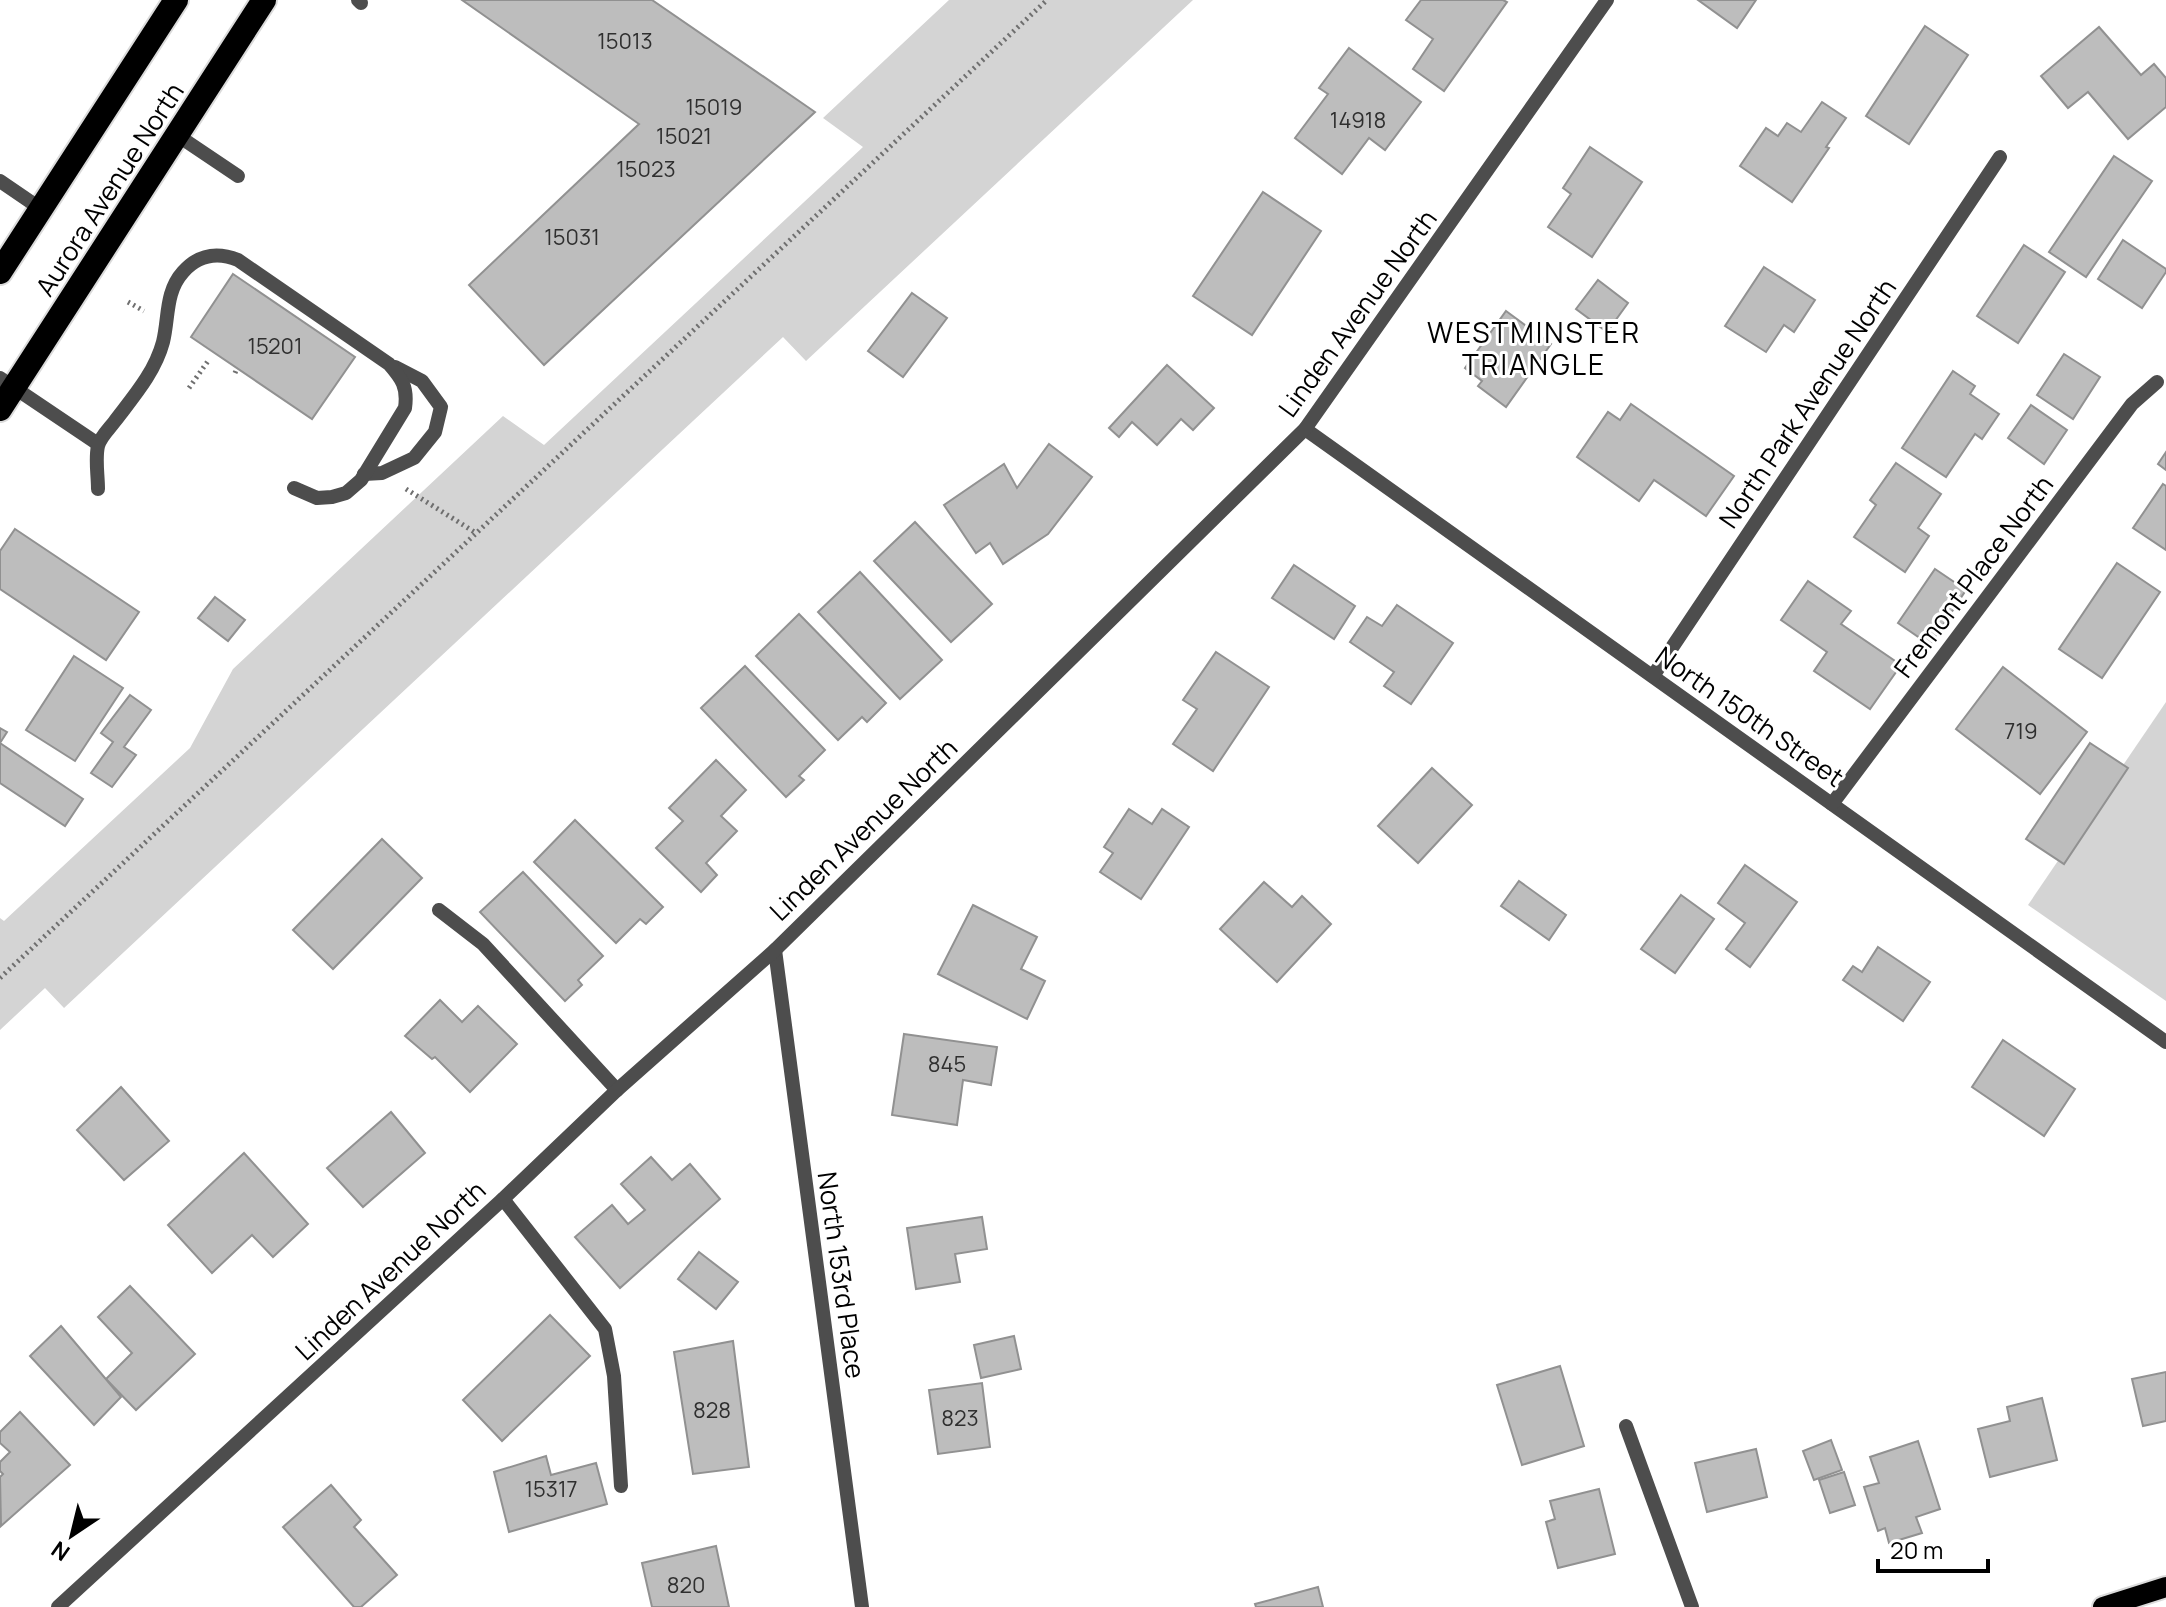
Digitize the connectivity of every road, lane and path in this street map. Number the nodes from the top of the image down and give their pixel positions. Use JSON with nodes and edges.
{"nodes":[{"id":1,"x":176,"y":0,"type":"edge"},
{"id":2,"x":264,"y":0,"type":"edge"},
{"id":3,"x":1047,"y":0,"type":"edge"},
{"id":4,"x":1607,"y":0,"type":"edge"},
{"id":5,"x":177,"y":135,"type":"junction"},
{"id":6,"x":2000,"y":157,"type":"dead end"},
{"id":7,"x":238,"y":176,"type":"dead end"},
{"id":8,"x":0,"y":181,"type":"edge"},
{"id":9,"x":41,"y":209,"type":"junction"},
{"id":10,"x":0,"y":272,"type":"edge"},
{"id":11,"x":208,"y":361,"type":"dead end"},
{"id":12,"x":389,"y":364,"type":"junction"},
{"id":13,"x":2157,"y":382,"type":"dead end"},
{"id":14,"x":7,"y":383,"type":"edge"},
{"id":15,"x":189,"y":388,"type":"dead end"},
{"id":16,"x":0,"y":409,"type":"edge"},
{"id":17,"x":1305,"y":429,"type":"junction"},
{"id":18,"x":98,"y":444,"type":"junction"},
{"id":19,"x":364,"y":474,"type":"junction"},
{"id":20,"x":402,"y":486,"type":"dead end"},
{"id":21,"x":294,"y":488,"type":"dead end"},
{"id":22,"x":98,"y":489,"type":"dead end"},
{"id":23,"x":476,"y":533,"type":"junction"},
{"id":24,"x":1653,"y":676,"type":"junction"},
{"id":25,"x":1832,"y":804,"type":"junction"},
{"id":26,"x":439,"y":910,"type":"dead end"},
{"id":27,"x":775,"y":950,"type":"junction"},
{"id":28,"x":0,"y":978,"type":"edge"},
{"id":29,"x":2166,"y":1042,"type":"edge"},
{"id":30,"x":617,"y":1090,"type":"junction"},
{"id":31,"x":503,"y":1199,"type":"junction"},
{"id":32,"x":1626,"y":1426,"type":"dead end"},
{"id":33,"x":621,"y":1486,"type":"dead end"},
{"id":34,"x":2166,"y":1587,"type":"edge"},
{"id":35,"x":58,"y":1607,"type":"edge"},
{"id":36,"x":862,"y":1607,"type":"edge"},
{"id":37,"x":1692,"y":1607,"type":"edge"},
{"id":38,"x":2103,"y":1607,"type":"edge"}],
"edges":[{"from":1,"to":9,"type":"highway","name":"Aurora Avenue North"},
{"from":2,"to":5,"type":"highway","name":"Aurora Avenue North"},
{"from":3,"to":23,"type":"path"},
{"from":4,"to":17,"type":"street","name":"Linden Avenue North"},
{"from":5,"to":7,"type":"street"},
{"from":5,"to":14,"type":"highway","name":"Aurora Avenue North"},
{"from":6,"to":24,"type":"street","name":"North Park Avenue North"},
{"from":8,"to":9,"type":"street"},
{"from":9,"to":10,"type":"highway","name":"Aurora Avenue North"},
{"from":11,"to":15,"type":"path"},
{"from":12,"to":18,"type":"street"},
{"from":12,"to":19,"type":"street"},
{"from":12,"to":19,"type":"street"},
{"from":13,"to":25,"type":"street","name":"Fremont Place North"},
{"from":14,"to":16,"type":"highway","name":"Aurora Avenue North"},
{"from":14,"to":18,"type":"street"},
{"from":17,"to":24,"type":"street","name":"North 150th Street"},
{"from":17,"to":27,"type":"street","name":"Linden Avenue North"},
{"from":18,"to":22,"type":"street"},
{"from":19,"to":21,"type":"street"},
{"from":20,"to":23,"type":"path"},
{"from":23,"to":28,"type":"path"},
{"from":24,"to":25,"type":"street","name":"North 150th Street"},
{"from":25,"to":29,"type":"street","name":"North 150th Street"},
{"from":26,"to":30,"type":"street"},
{"from":27,"to":30,"type":"street","name":"Linden Avenue North"},
{"from":27,"to":36,"type":"street","name":"North 153rd Place"},
{"from":30,"to":31,"type":"street","name":"Linden Avenue North"},
{"from":31,"to":33,"type":"street"},
{"from":31,"to":35,"type":"street","name":"Linden Avenue North"},
{"from":32,"to":37,"type":"street"},
{"from":34,"to":38,"type":"main road"}]}
